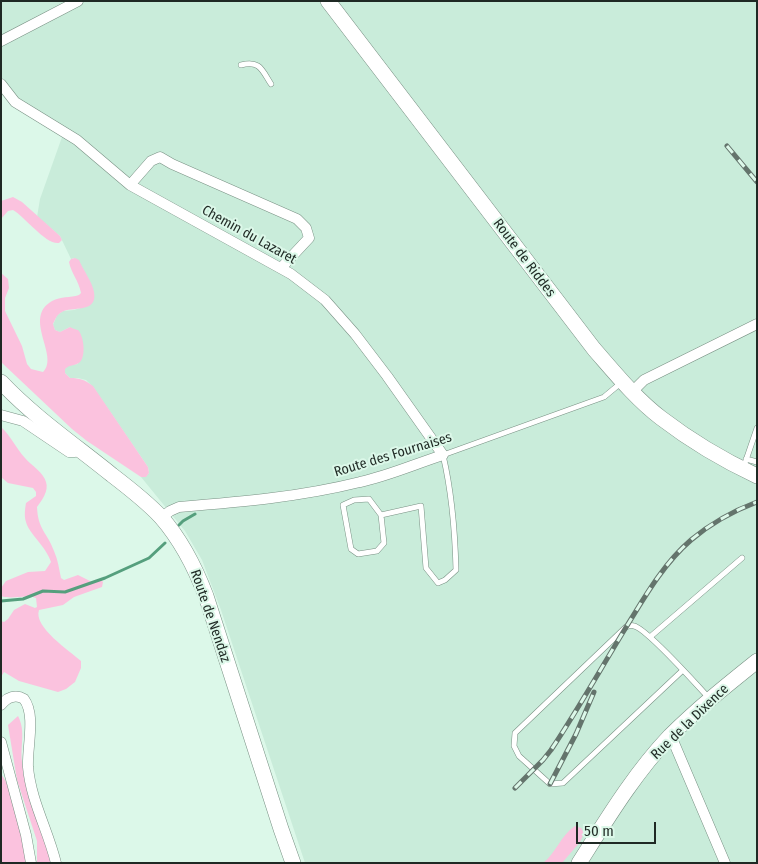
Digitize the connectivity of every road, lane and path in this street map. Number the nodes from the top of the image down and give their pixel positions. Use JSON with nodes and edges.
{"nodes":[{"id":1,"x":78,"y":1,"type":"edge"},
{"id":2,"x":328,"y":1,"type":"edge"},
{"id":3,"x":1,"y":41,"type":"edge"},
{"id":4,"x":241,"y":65,"type":"dead end"},
{"id":5,"x":1,"y":84,"type":"edge"},
{"id":6,"x":271,"y":84,"type":"dead end"},
{"id":7,"x":130,"y":185,"type":"junction"},
{"id":8,"x":281,"y":268,"type":"junction"},
{"id":9,"x":757,"y":324,"type":"edge"},
{"id":10,"x":1,"y":382,"type":"edge"},
{"id":11,"x":627,"y":387,"type":"junction"},
{"id":12,"x":1,"y":414,"type":"edge"},
{"id":13,"x":757,"y":428,"type":"edge"},
{"id":14,"x":78,"y":448,"type":"junction"},
{"id":15,"x":443,"y":455,"type":"junction"},
{"id":16,"x":757,"y":462,"type":"edge"},
{"id":17,"x":744,"y":464,"type":"junction"},
{"id":18,"x":757,"y":476,"type":"edge"},
{"id":19,"x":165,"y":514,"type":"junction"},
{"id":20,"x":381,"y":515,"type":"junction"},
{"id":21,"x":742,"y":558,"type":"dead end"},
{"id":22,"x":650,"y":637,"type":"junction"},
{"id":23,"x":757,"y":661,"type":"edge"},
{"id":24,"x":683,"y":670,"type":"junction"},
{"id":25,"x":710,"y":700,"type":"junction"},
{"id":26,"x":1,"y":705,"type":"edge"},
{"id":27,"x":670,"y":737,"type":"junction"},
{"id":28,"x":1,"y":742,"type":"edge"},
{"id":29,"x":32,"y":863,"type":"edge"},
{"id":30,"x":56,"y":863,"type":"edge"},
{"id":31,"x":293,"y":863,"type":"edge"},
{"id":32,"x":579,"y":863,"type":"edge"},
{"id":33,"x":725,"y":863,"type":"edge"}],
"edges":[{"from":1,"to":3,"type":"street"},
{"from":2,"to":11,"type":"main road","name":"Route de Riddes"},
{"from":4,"to":6,"type":"lane"},
{"from":5,"to":7,"type":"street","name":"Chemin du Lazaret"},
{"from":7,"to":8,"type":"street","name":"Chemin du Lazaret"},
{"from":7,"to":8,"type":"street"},
{"from":8,"to":15,"type":"street","name":"Chemin du Lazaret"},
{"from":9,"to":11,"type":"street"},
{"from":10,"to":14,"type":"main road","name":"Route de Nendaz"},
{"from":11,"to":15,"type":"lane","name":"Route des Fournaises"},
{"from":11,"to":17,"type":"main road","name":"Route de Riddes"},
{"from":12,"to":14,"type":"street"},
{"from":13,"to":17,"type":"lane"},
{"from":14,"to":19,"type":"main road","name":"Route de Nendaz"},
{"from":15,"to":19,"type":"street","name":"Route des Fournaises"},
{"from":15,"to":20,"type":"lane"},
{"from":16,"to":17,"type":"lane"},
{"from":17,"to":18,"type":"main road","name":"Route de Riddes"},
{"from":19,"to":31,"type":"main road","name":"Route de Nendaz"},
{"from":20,"to":20,"type":"lane"},
{"from":21,"to":22,"type":"lane"},
{"from":22,"to":24,"type":"lane"},
{"from":22,"to":24,"type":"lane"},
{"from":23,"to":25,"type":"main road","name":"Rue de la Dixence"},
{"from":24,"to":25,"type":"lane"},
{"from":25,"to":27,"type":"main road","name":"Rue de la Dixence"},
{"from":26,"to":30,"type":"street"},
{"from":27,"to":32,"type":"main road","name":"Rue de la Dixence"},
{"from":27,"to":33,"type":"street"},
{"from":28,"to":29,"type":"street"}]}
